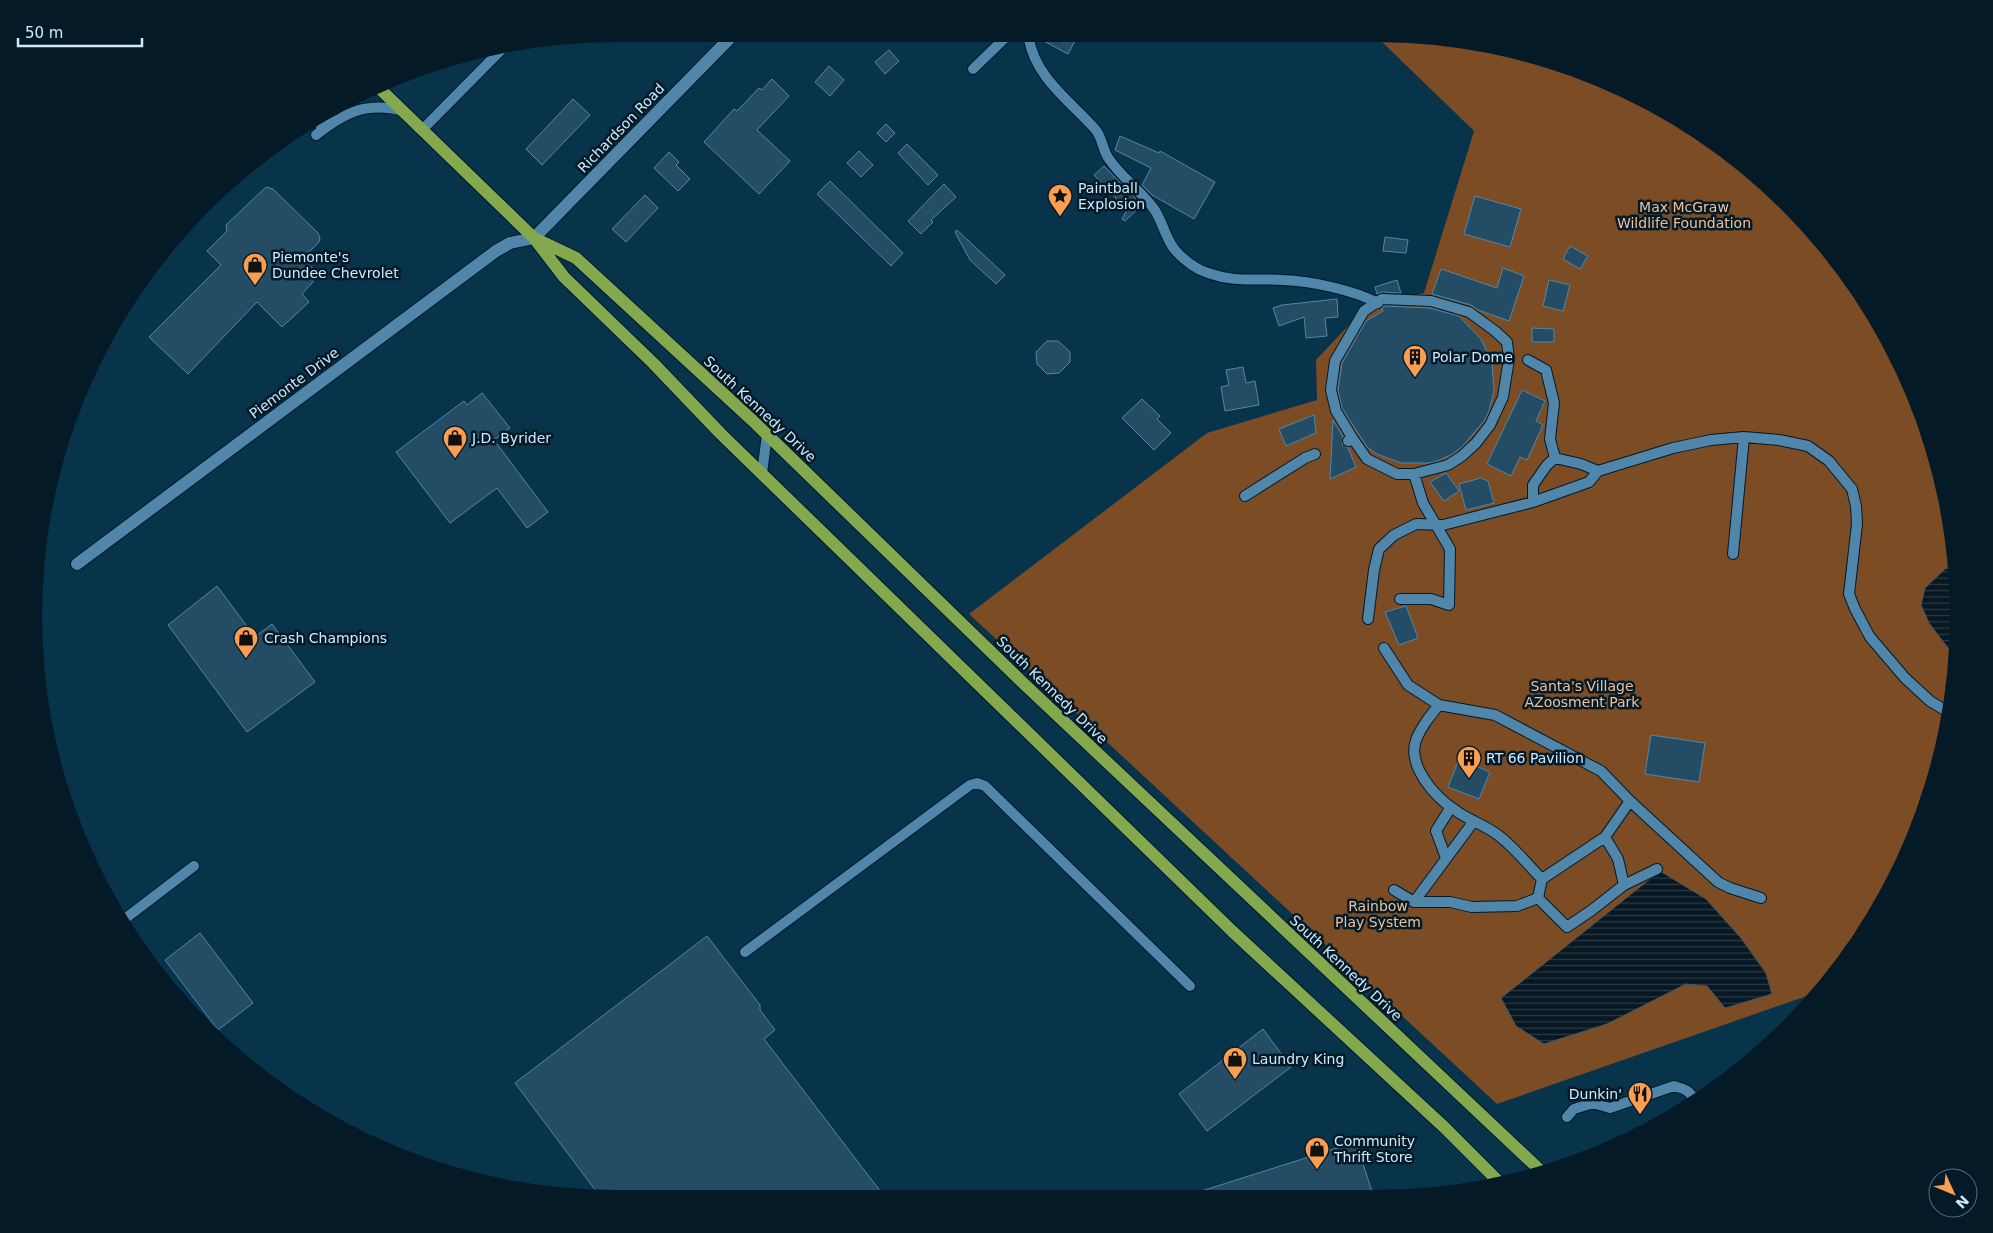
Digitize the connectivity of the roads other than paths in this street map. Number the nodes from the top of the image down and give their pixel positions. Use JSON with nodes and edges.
{"nodes":[{"id":1,"x":726,"y":42,"type":"edge"},
{"id":2,"x":1001,"y":42,"type":"edge"},
{"id":3,"x":1030,"y":42,"type":"edge"},
{"id":4,"x":495,"y":56,"type":"edge"},
{"id":5,"x":973,"y":69,"type":"dead end"},
{"id":6,"x":384,"y":92,"type":"edge"},
{"id":7,"x":403,"y":111,"type":"junction"},
{"id":8,"x":325,"y":122,"type":"edge"},
{"id":9,"x":422,"y":130,"type":"junction"},
{"id":10,"x":534,"y":238,"type":"junction"},
{"id":11,"x":1378,"y":303,"type":"junction"},
{"id":12,"x":1528,"y":360,"type":"dead end"},
{"id":13,"x":768,"y":435,"type":"junction"},
{"id":14,"x":1744,"y":437,"type":"junction"},
{"id":15,"x":1315,"y":454,"type":"dead end"},
{"id":16,"x":1555,"y":458,"type":"junction"},
{"id":17,"x":1598,"y":471,"type":"junction"},
{"id":18,"x":762,"y":473,"type":"junction"},
{"id":19,"x":1414,"y":474,"type":"junction"},
{"id":20,"x":1245,"y":496,"type":"dead end"},
{"id":21,"x":1533,"y":502,"type":"junction"},
{"id":22,"x":1435,"y":525,"type":"junction"},
{"id":23,"x":1733,"y":554,"type":"dead end"},
{"id":24,"x":77,"y":564,"type":"dead end"},
{"id":25,"x":1400,"y":598,"type":"dead end"},
{"id":26,"x":1368,"y":619,"type":"dead end"},
{"id":27,"x":1384,"y":648,"type":"dead end"},
{"id":28,"x":1439,"y":705,"type":"junction"},
{"id":29,"x":1943,"y":709,"type":"edge"},
{"id":30,"x":1630,"y":801,"type":"junction"},
{"id":31,"x":1451,"y":807,"type":"junction"},
{"id":32,"x":1474,"y":821,"type":"junction"},
{"id":33,"x":1605,"y":837,"type":"junction"},
{"id":34,"x":1446,"y":858,"type":"junction"},
{"id":35,"x":194,"y":866,"type":"dead end"},
{"id":36,"x":1657,"y":869,"type":"dead end"},
{"id":37,"x":1542,"y":879,"type":"junction"},
{"id":38,"x":1624,"y":885,"type":"junction"},
{"id":39,"x":1394,"y":890,"type":"dead end"},
{"id":40,"x":1538,"y":898,"type":"junction"},
{"id":41,"x":1760,"y":898,"type":"dead end"},
{"id":42,"x":1414,"y":902,"type":"junction"},
{"id":43,"x":127,"y":917,"type":"edge"},
{"id":44,"x":745,"y":952,"type":"dead end"},
{"id":45,"x":1190,"y":986,"type":"dead end"},
{"id":46,"x":1693,"y":1096,"type":"edge"},
{"id":47,"x":1567,"y":1117,"type":"dead end"},
{"id":48,"x":1537,"y":1167,"type":"edge"},
{"id":49,"x":1494,"y":1178,"type":"edge"}],
"edges":[{"from":1,"to":10,"type":"street","name":"Richardson Road"},
{"from":2,"to":5,"type":"lane"},
{"from":3,"to":11,"type":"lane"},
{"from":4,"to":9,"type":"lane"},
{"from":6,"to":7,"type":"main road","name":"South Kennedy Drive"},
{"from":7,"to":8,"type":"lane"},
{"from":7,"to":9,"type":"main road","name":"South Kennedy Drive"},
{"from":9,"to":10,"type":"main road","name":"South Kennedy Drive"},
{"from":10,"to":13,"type":"main road","name":"South Kennedy Drive"},
{"from":10,"to":18,"type":"main road","name":"South Kennedy Drive"},
{"from":10,"to":24,"type":"street","name":"Piemonte Drive"},
{"from":11,"to":19,"type":"lane"},
{"from":11,"to":19,"type":"lane"},
{"from":12,"to":16,"type":"lane"},
{"from":13,"to":18,"type":"lane"},
{"from":13,"to":48,"type":"main road","name":"South Kennedy Drive"},
{"from":14,"to":17,"type":"lane"},
{"from":14,"to":23,"type":"lane"},
{"from":14,"to":29,"type":"lane"},
{"from":15,"to":20,"type":"lane"},
{"from":16,"to":17,"type":"lane"},
{"from":16,"to":21,"type":"lane"},
{"from":17,"to":21,"type":"lane"},
{"from":18,"to":49,"type":"main road","name":"South Kennedy Drive"},
{"from":19,"to":22,"type":"lane"},
{"from":21,"to":22,"type":"lane"},
{"from":22,"to":25,"type":"lane"},
{"from":22,"to":26,"type":"lane"},
{"from":27,"to":28,"type":"lane"},
{"from":28,"to":30,"type":"lane"},
{"from":28,"to":31,"type":"lane"},
{"from":30,"to":33,"type":"lane"},
{"from":30,"to":41,"type":"lane"},
{"from":31,"to":32,"type":"lane"},
{"from":31,"to":34,"type":"lane"},
{"from":32,"to":34,"type":"lane"},
{"from":32,"to":37,"type":"lane"},
{"from":33,"to":37,"type":"lane"},
{"from":33,"to":38,"type":"lane"},
{"from":34,"to":42,"type":"lane"},
{"from":35,"to":43,"type":"lane"},
{"from":36,"to":38,"type":"lane"},
{"from":37,"to":40,"type":"lane"},
{"from":38,"to":40,"type":"lane"},
{"from":39,"to":42,"type":"lane"},
{"from":40,"to":42,"type":"lane"},
{"from":44,"to":45,"type":"lane"},
{"from":46,"to":47,"type":"lane"}]}
